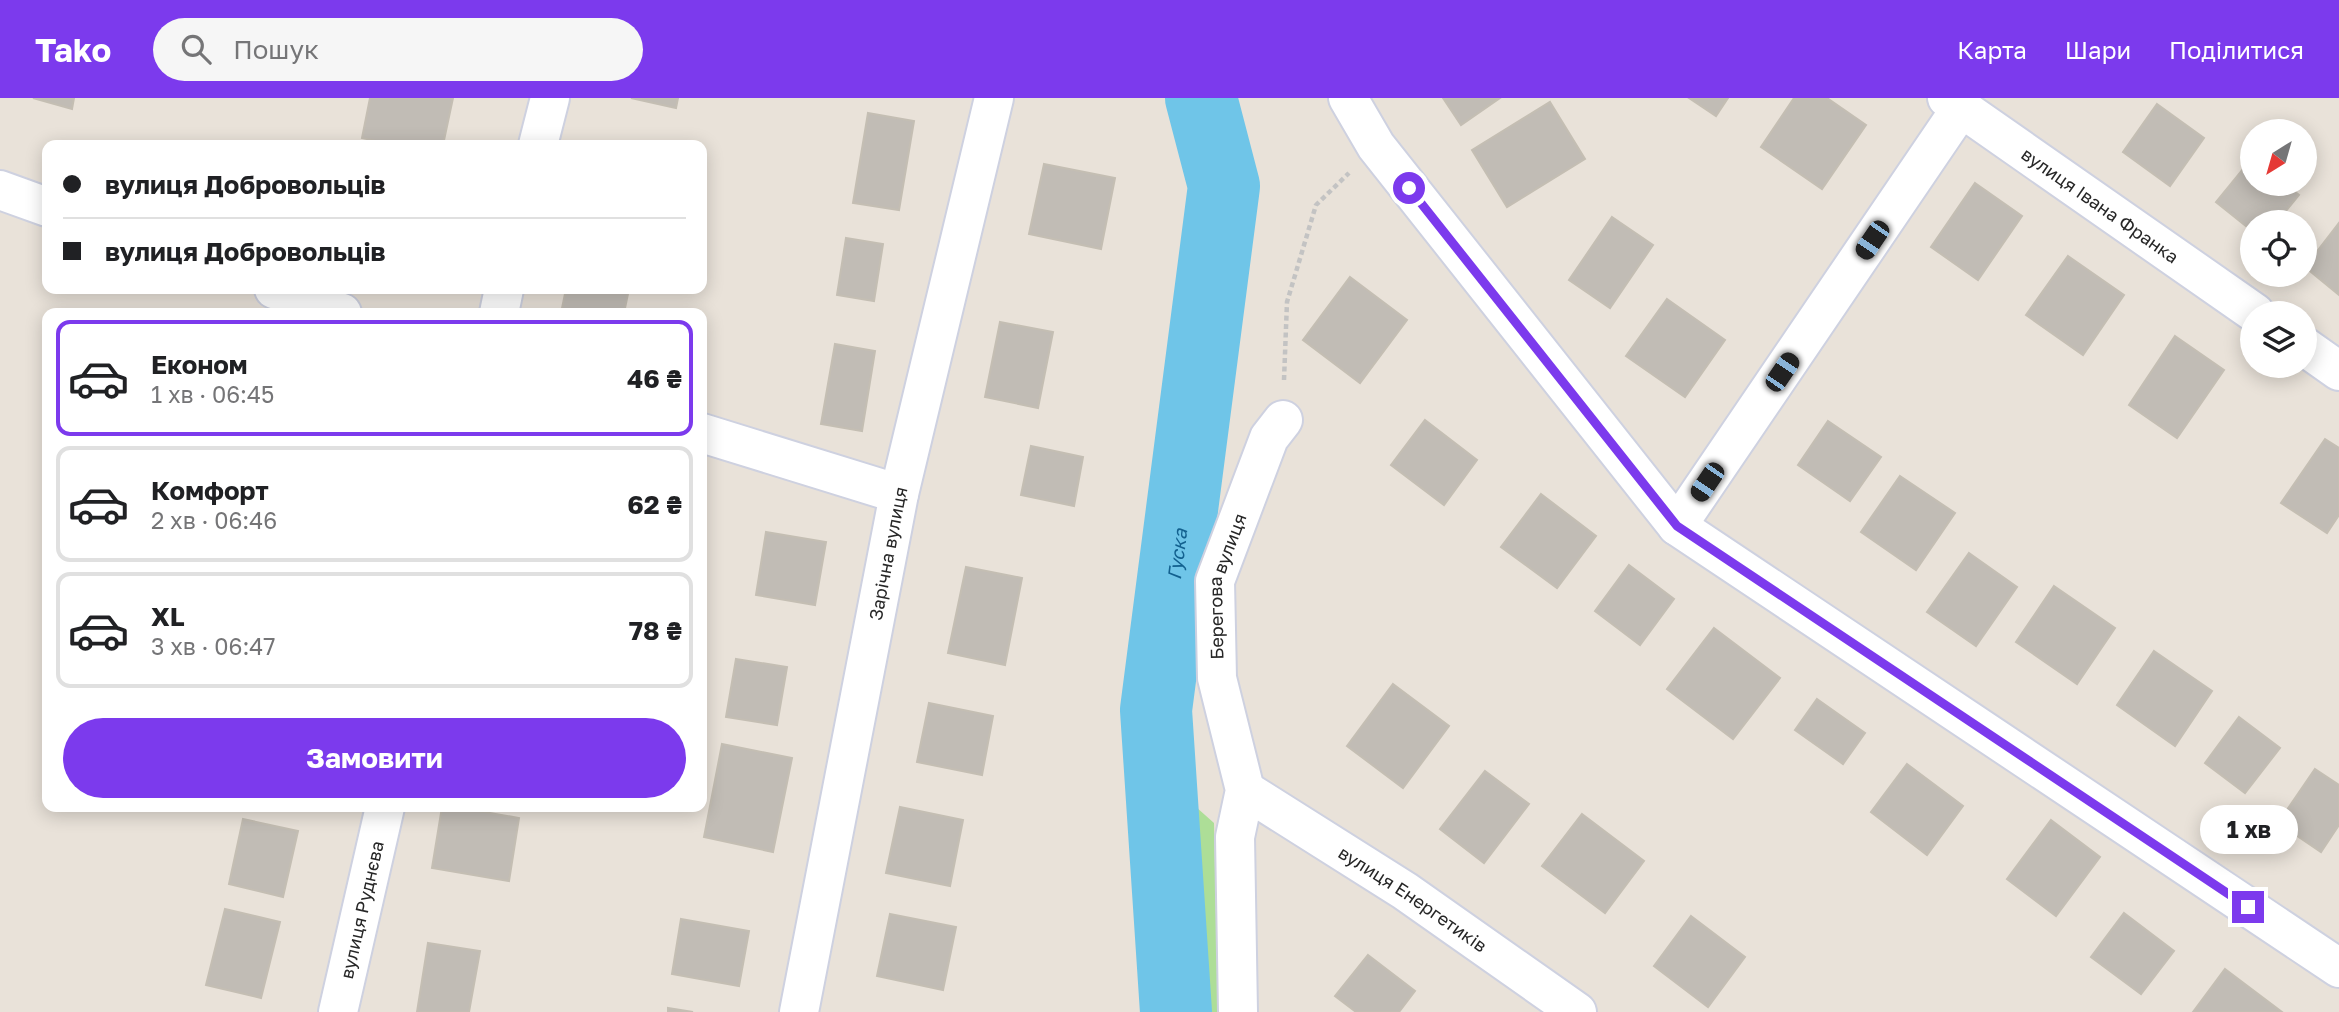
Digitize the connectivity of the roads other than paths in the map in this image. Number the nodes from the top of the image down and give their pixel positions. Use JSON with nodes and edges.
{"nodes":[{"id":1,"x":550,"y":98,"type":"edge"},
{"id":2,"x":994,"y":98,"type":"edge"},
{"id":3,"x":1348,"y":98,"type":"edge"},
{"id":4,"x":1954,"y":103,"type":"edge"},
{"id":5,"x":539,"y":140,"type":"edge"},
{"id":6,"x":0,"y":190,"type":"edge"},
{"id":7,"x":42,"y":205,"type":"edge"},
{"id":8,"x":288,"y":294,"type":"edge"},
{"id":9,"x":2240,"y":303,"type":"edge"},
{"id":10,"x":328,"y":308,"type":"edge"},
{"id":11,"x":2317,"y":356,"type":"edge"},
{"id":12,"x":2339,"y":371,"type":"edge"},
{"id":13,"x":1283,"y":420,"type":"road end"},
{"id":14,"x":707,"y":435,"type":"edge"},
{"id":15,"x":899,"y":494,"type":"junction"},
{"id":16,"x":1677,"y":526,"type":"junction"},
{"id":17,"x":1245,"y":790,"type":"junction"},
{"id":18,"x":384,"y":812,"type":"edge"},
{"id":19,"x":2339,"y":968,"type":"edge"},
{"id":20,"x":338,"y":1012,"type":"edge"},
{"id":21,"x":799,"y":1012,"type":"edge"},
{"id":22,"x":1238,"y":1012,"type":"edge"},
{"id":23,"x":1577,"y":1012,"type":"edge"}],
"edges":[{"from":1,"to":5,"type":"street"},
{"from":2,"to":15,"type":"street","name":"Зарічна вулиця"},
{"from":3,"to":16,"type":"street"},
{"from":4,"to":9,"type":"street","name":"вулиця Івана Франка"},
{"from":4,"to":16,"type":"street"},
{"from":6,"to":7,"type":"street"},
{"from":8,"to":10,"type":"street"},
{"from":11,"to":12,"type":"street"},
{"from":13,"to":17,"type":"street","name":"Берегова вулиця"},
{"from":14,"to":15,"type":"street"},
{"from":15,"to":21,"type":"street","name":"Зарічна вулиця"},
{"from":16,"to":19,"type":"street"},
{"from":17,"to":22,"type":"street","name":"Берегова вулиця"},
{"from":17,"to":23,"type":"street","name":"вулиця Енергетиків"},
{"from":18,"to":20,"type":"street","name":"вулиця Руднєва"}]}
